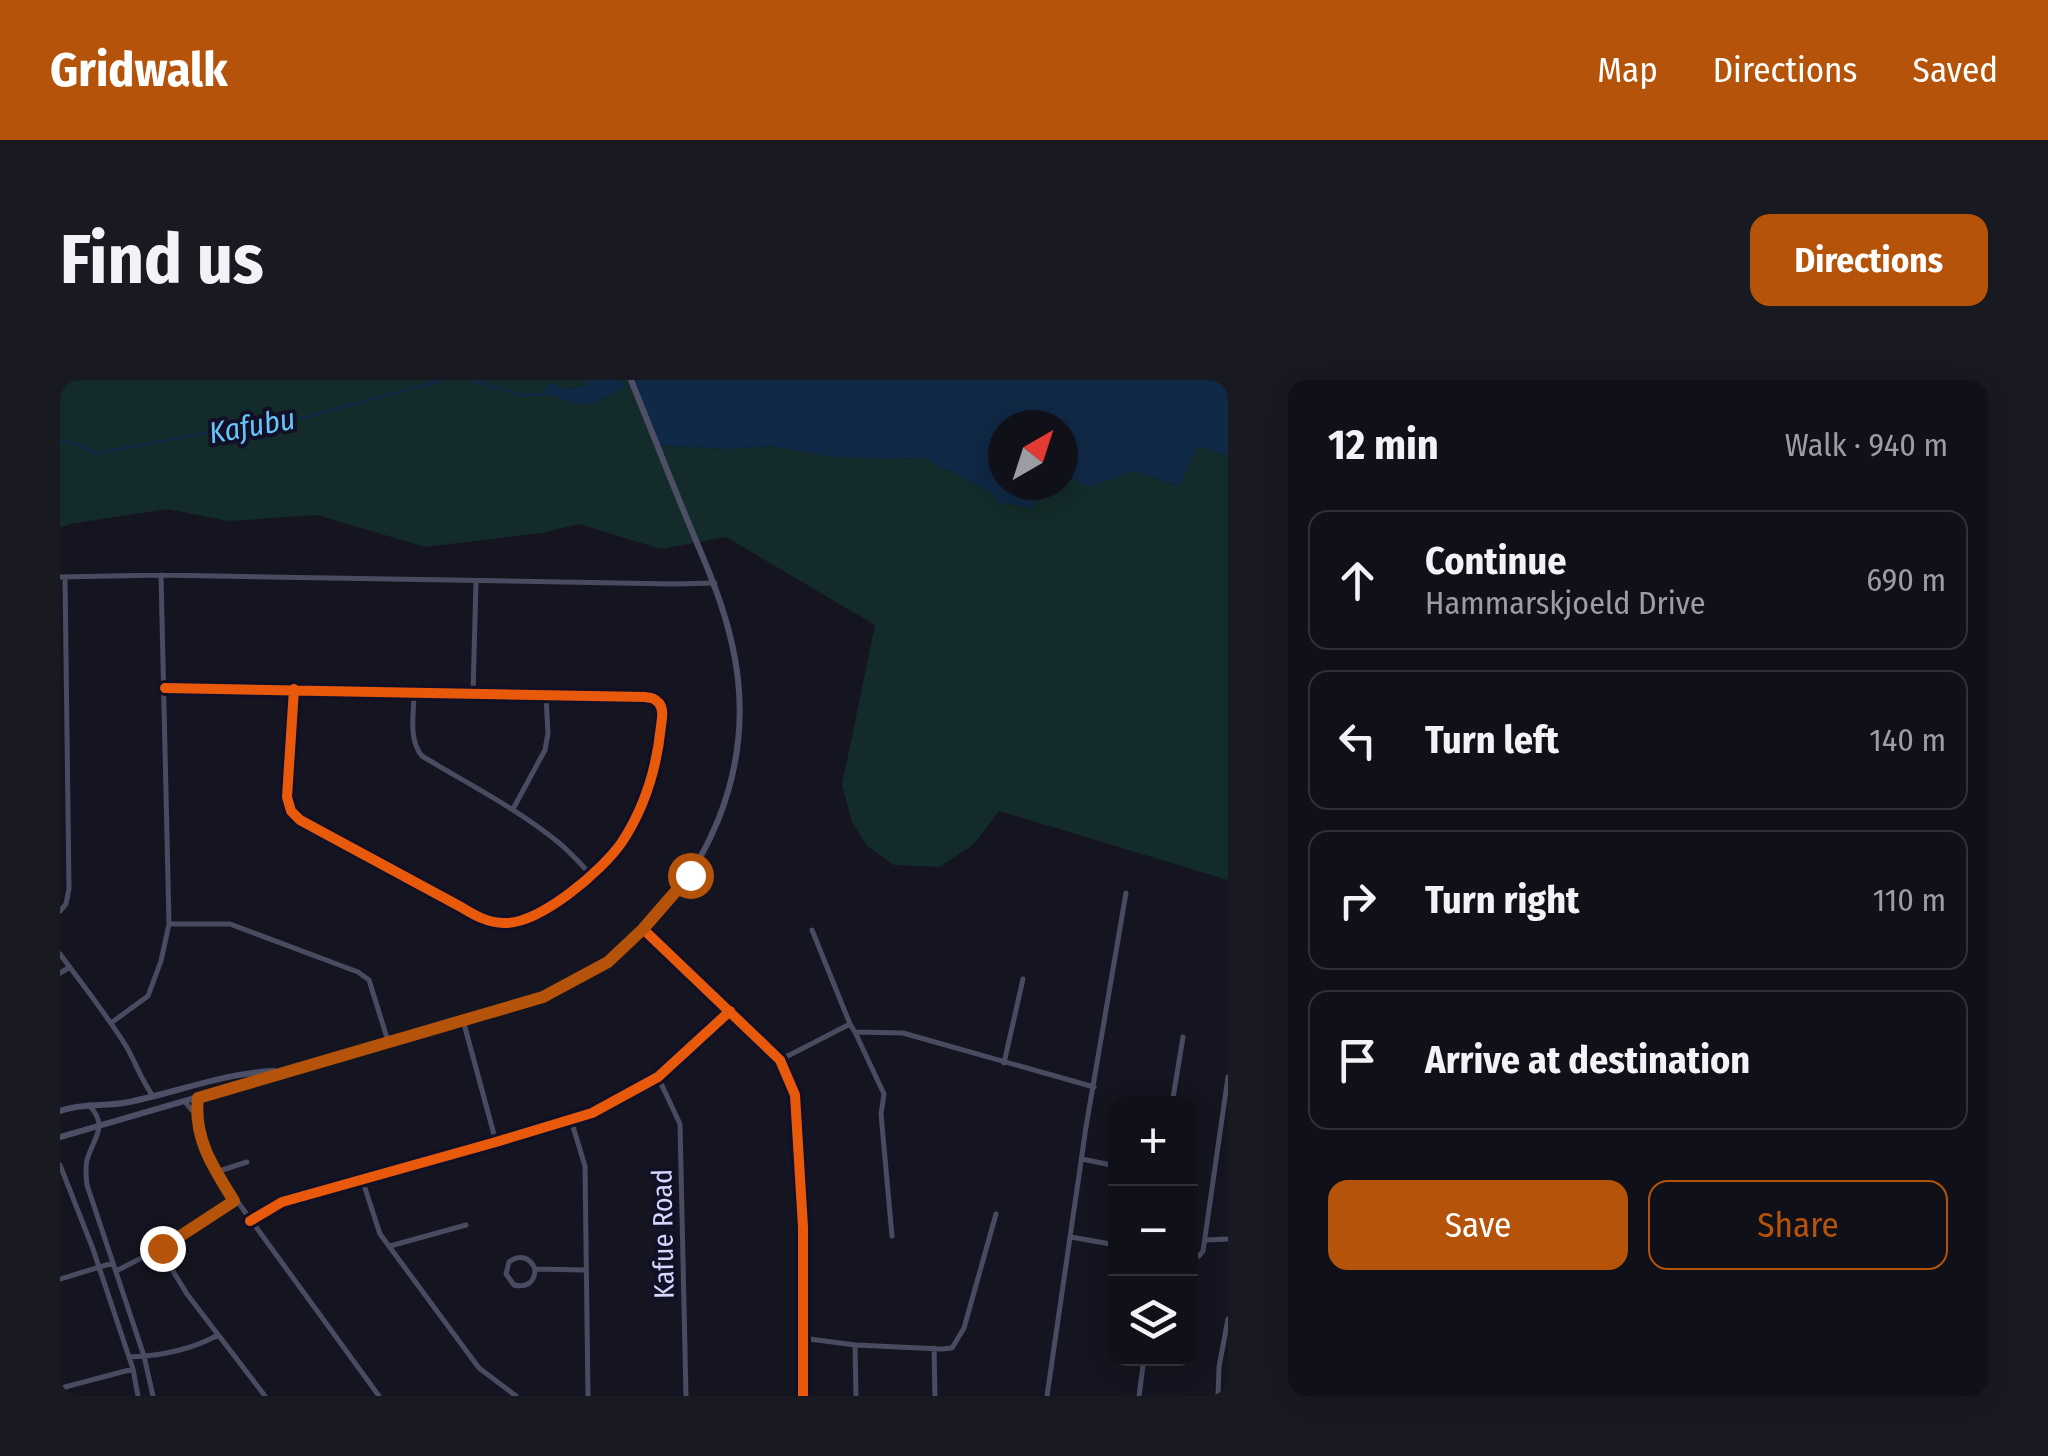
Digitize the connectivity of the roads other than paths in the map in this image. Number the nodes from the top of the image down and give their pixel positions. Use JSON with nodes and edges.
{"nodes":[{"id":1,"x":631,"y":380,"type":"edge"},
{"id":2,"x":161,"y":574,"type":"junction"},
{"id":3,"x":62,"y":577,"type":"edge"},
{"id":4,"x":476,"y":581,"type":"junction"},
{"id":5,"x":715,"y":583,"type":"junction"},
{"id":6,"x":62,"y":685,"type":"edge"},
{"id":7,"x":165,"y":688,"type":"junction"},
{"id":8,"x":294,"y":690,"type":"junction"},
{"id":9,"x":414,"y":693,"type":"junction"},
{"id":10,"x":473,"y":693,"type":"junction"},
{"id":11,"x":546,"y":695,"type":"junction"},
{"id":12,"x":60,"y":788,"type":"edge"},
{"id":13,"x":68,"y":788,"type":"junction"},
{"id":14,"x":513,"y":809,"type":"junction"},
{"id":15,"x":592,"y":876,"type":"junction"},
{"id":16,"x":1126,"y":893,"type":"dead end"},
{"id":17,"x":60,"y":911,"type":"edge"},
{"id":18,"x":170,"y":924,"type":"junction"},
{"id":19,"x":643,"y":929,"type":"junction"},
{"id":20,"x":812,"y":930,"type":"dead end"},
{"id":21,"x":60,"y":954,"type":"edge"},
{"id":22,"x":70,"y":967,"type":"junction"},
{"id":23,"x":60,"y":973,"type":"edge"},
{"id":24,"x":1024,"y":979,"type":"dead end"},
{"id":25,"x":730,"y":1011,"type":"junction"},
{"id":26,"x":463,"y":1020,"type":"junction"},
{"id":27,"x":111,"y":1023,"type":"junction"},
{"id":28,"x":850,"y":1024,"type":"junction"},
{"id":29,"x":855,"y":1032,"type":"junction"},
{"id":30,"x":1182,"y":1038,"type":"dead end"},
{"id":31,"x":388,"y":1041,"type":"junction"},
{"id":32,"x":780,"y":1060,"type":"junction"},
{"id":33,"x":1004,"y":1063,"type":"junction"},
{"id":34,"x":286,"y":1071,"type":"junction"},
{"id":35,"x":658,"y":1076,"type":"junction"},
{"id":36,"x":1228,"y":1077,"type":"edge"},
{"id":37,"x":141,"y":1080,"type":"junction"},
{"id":38,"x":210,"y":1080,"type":"junction"},
{"id":39,"x":1094,"y":1087,"type":"junction"},
{"id":40,"x":215,"y":1093,"type":"junction"},
{"id":41,"x":152,"y":1096,"type":"junction"},
{"id":42,"x":1173,"y":1096,"type":"edge"},
{"id":43,"x":198,"y":1098,"type":"junction"},
{"id":44,"x":138,"y":1100,"type":"junction"},
{"id":45,"x":185,"y":1102,"type":"junction"},
{"id":46,"x":88,"y":1105,"type":"junction"},
{"id":47,"x":60,"y":1111,"type":"edge"},
{"id":48,"x":196,"y":1116,"type":"junction"},
{"id":49,"x":571,"y":1120,"type":"junction"},
{"id":50,"x":100,"y":1126,"type":"junction"},
{"id":51,"x":60,"y":1137,"type":"edge"},
{"id":52,"x":496,"y":1142,"type":"junction"},
{"id":53,"x":1082,"y":1158,"type":"junction"},
{"id":54,"x":247,"y":1162,"type":"dead end"},
{"id":55,"x":1108,"y":1164,"type":"edge"},
{"id":56,"x":60,"y":1165,"type":"edge"},
{"id":57,"x":216,"y":1172,"type":"junction"},
{"id":58,"x":362,"y":1179,"type":"junction"},
{"id":59,"x":234,"y":1201,"type":"junction"},
{"id":60,"x":996,"y":1214,"type":"dead end"},
{"id":61,"x":250,"y":1221,"type":"junction"},
{"id":62,"x":466,"y":1225,"type":"dead end"},
{"id":63,"x":892,"y":1236,"type":"dead end"},
{"id":64,"x":1071,"y":1237,"type":"junction"},
{"id":65,"x":1228,"y":1239,"type":"edge"},
{"id":66,"x":1205,"y":1240,"type":"junction"},
{"id":67,"x":1108,"y":1243,"type":"edge"},
{"id":68,"x":390,"y":1246,"type":"junction"},
{"id":69,"x":162,"y":1248,"type":"junction"},
{"id":70,"x":1198,"y":1256,"type":"edge"},
{"id":71,"x":113,"y":1263,"type":"junction"},
{"id":72,"x":99,"y":1268,"type":"junction"},
{"id":73,"x":535,"y":1269,"type":"junction"},
{"id":74,"x":586,"y":1270,"type":"junction"},
{"id":75,"x":116,"y":1271,"type":"junction"},
{"id":76,"x":60,"y":1279,"type":"edge"},
{"id":77,"x":1228,"y":1319,"type":"edge"},
{"id":78,"x":218,"y":1335,"type":"junction"},
{"id":79,"x":802,"y":1338,"type":"junction"},
{"id":80,"x":854,"y":1345,"type":"junction"},
{"id":81,"x":934,"y":1348,"type":"junction"},
{"id":82,"x":144,"y":1356,"type":"junction"},
{"id":83,"x":128,"y":1357,"type":"junction"},
{"id":84,"x":1143,"y":1366,"type":"edge"},
{"id":85,"x":133,"y":1369,"type":"junction"},
{"id":86,"x":65,"y":1387,"type":"dead end"},
{"id":87,"x":504,"y":1388,"type":"junction"},
{"id":88,"x":138,"y":1396,"type":"edge"},
{"id":89,"x":153,"y":1396,"type":"edge"},
{"id":90,"x":265,"y":1396,"type":"edge"},
{"id":91,"x":378,"y":1396,"type":"edge"},
{"id":92,"x":499,"y":1396,"type":"edge"},
{"id":93,"x":516,"y":1396,"type":"edge"},
{"id":94,"x":588,"y":1396,"type":"edge"},
{"id":95,"x":686,"y":1396,"type":"edge"},
{"id":96,"x":803,"y":1396,"type":"edge"},
{"id":97,"x":856,"y":1396,"type":"edge"},
{"id":98,"x":935,"y":1396,"type":"edge"},
{"id":99,"x":1047,"y":1396,"type":"edge"},
{"id":100,"x":1138,"y":1396,"type":"edge"},
{"id":101,"x":1218,"y":1396,"type":"edge"}],
"edges":[{"from":1,"to":5,"type":"main road"},
{"from":2,"to":3,"type":"street"},
{"from":2,"to":4,"type":"street"},
{"from":2,"to":7,"type":"street"},
{"from":3,"to":6,"type":"street"},
{"from":4,"to":5,"type":"street"},
{"from":4,"to":10,"type":"street"},
{"from":5,"to":19,"type":"main road"},
{"from":6,"to":13,"type":"street"},
{"from":7,"to":8,"type":"street"},
{"from":7,"to":18,"type":"street"},
{"from":8,"to":9,"type":"street"},
{"from":8,"to":15,"type":"street"},
{"from":9,"to":10,"type":"street"},
{"from":9,"to":14,"type":"street"},
{"from":10,"to":11,"type":"street"},
{"from":11,"to":14,"type":"street"},
{"from":11,"to":15,"type":"street"},
{"from":12,"to":13,"type":"street"},
{"from":13,"to":17,"type":"street"},
{"from":14,"to":15,"type":"street"},
{"from":16,"to":39,"type":"street"},
{"from":18,"to":27,"type":"street"},
{"from":18,"to":31,"type":"street"},
{"from":19,"to":25,"type":"street"},
{"from":19,"to":26,"type":"main road"},
{"from":20,"to":28,"type":"street"},
{"from":21,"to":22,"type":"street"},
{"from":22,"to":23,"type":"street"},
{"from":22,"to":27,"type":"street"},
{"from":24,"to":33,"type":"street"},
{"from":25,"to":32,"type":"street"},
{"from":25,"to":35,"type":"street"},
{"from":26,"to":31,"type":"main road"},
{"from":26,"to":52,"type":"street"},
{"from":27,"to":37,"type":"street"},
{"from":28,"to":29,"type":"street"},
{"from":28,"to":32,"type":"street"},
{"from":29,"to":33,"type":"street"},
{"from":29,"to":63,"type":"street"},
{"from":30,"to":42,"type":"street"},
{"from":31,"to":34,"type":"main road"},
{"from":32,"to":79,"type":"street"},
{"from":33,"to":39,"type":"street"},
{"from":34,"to":38,"type":"main road"},
{"from":34,"to":40,"type":"main road"},
{"from":35,"to":49,"type":"street"},
{"from":35,"to":95,"type":"street","name":"Kafue Road"},
{"from":36,"to":66,"type":"street"},
{"from":37,"to":41,"type":"street"},
{"from":37,"to":44,"type":"street"},
{"from":38,"to":40,"type":"main road"},
{"from":38,"to":41,"type":"main road"},
{"from":39,"to":53,"type":"street"},
{"from":40,"to":43,"type":"main road"},
{"from":41,"to":44,"type":"main road"},
{"from":43,"to":45,"type":"main road"},
{"from":43,"to":48,"type":"street"},
{"from":44,"to":46,"type":"main road"},
{"from":45,"to":48,"type":"street"},
{"from":45,"to":50,"type":"main road"},
{"from":46,"to":47,"type":"main road"},
{"from":46,"to":50,"type":"street"},
{"from":48,"to":57,"type":"street"},
{"from":49,"to":52,"type":"street"},
{"from":49,"to":74,"type":"street"},
{"from":50,"to":51,"type":"main road"},
{"from":50,"to":71,"type":"street"},
{"from":52,"to":58,"type":"street"},
{"from":53,"to":55,"type":"street"},
{"from":53,"to":64,"type":"street"},
{"from":54,"to":57,"type":"street"},
{"from":56,"to":72,"type":"street"},
{"from":57,"to":59,"type":"street"},
{"from":58,"to":61,"type":"street"},
{"from":58,"to":68,"type":"street"},
{"from":59,"to":61,"type":"street"},
{"from":59,"to":69,"type":"street"},
{"from":60,"to":81,"type":"street"},
{"from":61,"to":91,"type":"street"},
{"from":62,"to":68,"type":"street"},
{"from":64,"to":67,"type":"street"},
{"from":64,"to":99,"type":"street"},
{"from":65,"to":66,"type":"street"},
{"from":66,"to":70,"type":"street"},
{"from":68,"to":87,"type":"street"},
{"from":69,"to":75,"type":"street"},
{"from":69,"to":78,"type":"street"},
{"from":71,"to":72,"type":"street"},
{"from":71,"to":75,"type":"street"},
{"from":72,"to":76,"type":"street"},
{"from":72,"to":83,"type":"street"},
{"from":73,"to":73,"type":"street"},
{"from":73,"to":74,"type":"street"},
{"from":74,"to":94,"type":"street"},
{"from":75,"to":82,"type":"street"},
{"from":77,"to":101,"type":"street"},
{"from":78,"to":82,"type":"street"},
{"from":78,"to":90,"type":"street"},
{"from":79,"to":80,"type":"street"},
{"from":79,"to":96,"type":"street"},
{"from":80,"to":81,"type":"street"},
{"from":80,"to":97,"type":"street"},
{"from":81,"to":98,"type":"street"},
{"from":82,"to":83,"type":"street"},
{"from":82,"to":89,"type":"street"},
{"from":83,"to":85,"type":"street"},
{"from":84,"to":100,"type":"street"},
{"from":85,"to":86,"type":"street"},
{"from":85,"to":88,"type":"street"},
{"from":87,"to":92,"type":"street"},
{"from":87,"to":93,"type":"street"}]}
